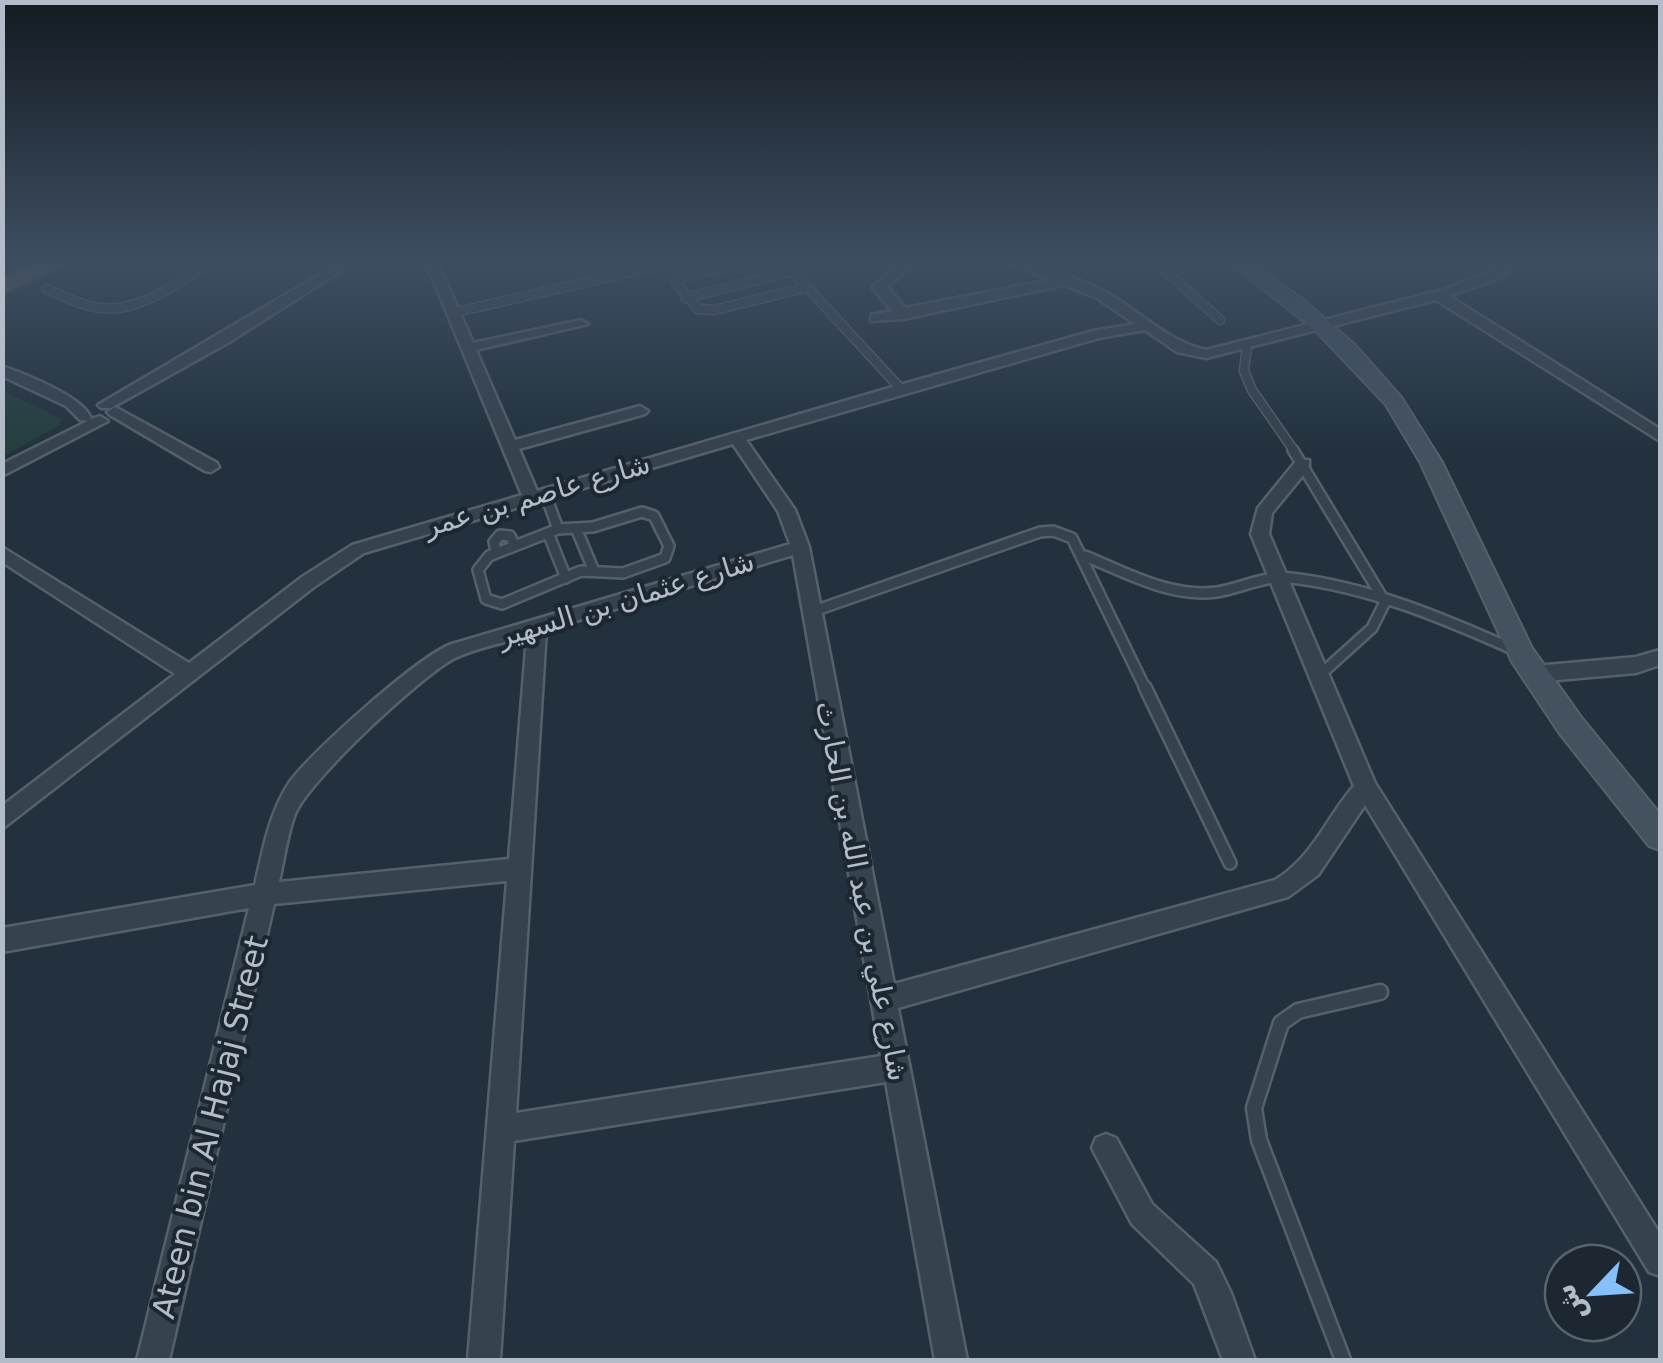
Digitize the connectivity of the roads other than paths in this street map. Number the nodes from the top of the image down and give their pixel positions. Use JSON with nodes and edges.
{"nodes":[{"id":1,"x":1325,"y":325,"type":"edge"},
{"id":2,"x":243,"y":326,"type":"edge"},
{"id":3,"x":458,"y":326,"type":"edge"},
{"id":4,"x":573,"y":326,"type":"edge"},
{"id":5,"x":842,"y":326,"type":"edge"},
{"id":6,"x":1148,"y":326,"type":"joint"},
{"id":7,"x":1323,"y":326,"type":"edge"},
{"id":8,"x":1486,"y":326,"type":"edge"},
{"id":9,"x":1247,"y":345,"type":"junction"},
{"id":10,"x":468,"y":348,"type":"junction"},
{"id":11,"x":4,"y":372,"type":"edge"},
{"id":12,"x":900,"y":389,"type":"junction"},
{"id":13,"x":640,"y":411,"type":"dead end"},
{"id":14,"x":101,"y":413,"type":"junction"},
{"id":15,"x":1660,"y":436,"type":"edge"},
{"id":16,"x":736,"y":437,"type":"junction"},
{"id":17,"x":510,"y":446,"type":"junction"},
{"id":18,"x":1303,"y":464,"type":"junction"},
{"id":19,"x":211,"y":467,"type":"dead end"},
{"id":20,"x":2,"y":471,"type":"edge"},
{"id":21,"x":538,"y":495,"type":"junction"},
{"id":22,"x":576,"y":528,"type":"junction"},
{"id":23,"x":553,"y":531,"type":"junction"},
{"id":24,"x":800,"y":547,"type":"junction"},
{"id":25,"x":2,"y":552,"type":"edge"},
{"id":26,"x":1084,"y":556,"type":"junction"},
{"id":27,"x":593,"y":570,"type":"junction"},
{"id":28,"x":1280,"y":576,"type":"junction"},
{"id":29,"x":566,"y":578,"type":"junction"},
{"id":30,"x":1385,"y":602,"type":"junction"},
{"id":31,"x":810,"y":612,"type":"junction"},
{"id":32,"x":537,"y":626,"type":"junction"},
{"id":33,"x":452,"y":650,"type":"joint"},
{"id":34,"x":1660,"y":658,"type":"edge"},
{"id":35,"x":1529,"y":664,"type":"junction"},
{"id":36,"x":190,"y":674,"type":"junction"},
{"id":37,"x":1321,"y":674,"type":"junction"},
{"id":38,"x":1366,"y":788,"type":"junction"},
{"id":39,"x":2,"y":819,"type":"edge"},
{"id":40,"x":1660,"y":836,"type":"edge"},
{"id":41,"x":1230,"y":863,"type":"dead end"},
{"id":42,"x":520,"y":869,"type":"junction"},
{"id":43,"x":266,"y":894,"type":"junction"},
{"id":44,"x":2,"y":940,"type":"edge"},
{"id":45,"x":1380,"y":992,"type":"dead end"},
{"id":46,"x":882,"y":1000,"type":"junction"},
{"id":47,"x":896,"y":1066,"type":"junction"},
{"id":48,"x":502,"y":1129,"type":"junction"},
{"id":49,"x":1106,"y":1148,"type":"dead end"},
{"id":50,"x":1660,"y":1261,"type":"edge"},
{"id":51,"x":153,"y":1360,"type":"edge"},
{"id":52,"x":484,"y":1360,"type":"edge"},
{"id":53,"x":951,"y":1360,"type":"edge"},
{"id":54,"x":1239,"y":1360,"type":"edge"},
{"id":55,"x":1343,"y":1360,"type":"edge"}],
"edges":[{"from":1,"to":35,"type":"street"},
{"from":2,"to":14,"type":"street"},
{"from":3,"to":10,"type":"street"},
{"from":4,"to":10,"type":"street"},
{"from":5,"to":12,"type":"lane"},
{"from":6,"to":9,"type":"street"},
{"from":6,"to":12,"type":"street","name":"شارع عاصم بن عمر"},
{"from":7,"to":9,"type":"street"},
{"from":8,"to":15,"type":"street"},
{"from":9,"to":18,"type":"lane"},
{"from":10,"to":17,"type":"street"},
{"from":11,"to":14,"type":"street"},
{"from":12,"to":16,"type":"street","name":"شارع عاصم بن عمر"},
{"from":13,"to":17,"type":"street"},
{"from":14,"to":19,"type":"street"},
{"from":14,"to":20,"type":"street"},
{"from":16,"to":21,"type":"street","name":"شارع عاصم بن عمر"},
{"from":16,"to":24,"type":"street","name":"شارع علي بن عبد الله بن الحارث"},
{"from":17,"to":21,"type":"street"},
{"from":18,"to":28,"type":"street"},
{"from":18,"to":30,"type":"lane"},
{"from":21,"to":23,"type":"lane"},
{"from":21,"to":36,"type":"street","name":"شارع عاصم بن عمر"},
{"from":22,"to":23,"type":"lane"},
{"from":22,"to":27,"type":"lane"},
{"from":22,"to":27,"type":"lane"},
{"from":23,"to":29,"type":"lane"},
{"from":23,"to":29,"type":"lane"},
{"from":24,"to":31,"type":"street","name":"شارع علي بن عبد الله بن الحارث"},
{"from":24,"to":32,"type":"street","name":"شارع عثمان بن السهير"},
{"from":25,"to":36,"type":"street"},
{"from":26,"to":28,"type":"lane"},
{"from":26,"to":31,"type":"lane"},
{"from":26,"to":41,"type":"lane"},
{"from":27,"to":29,"type":"lane"},
{"from":28,"to":30,"type":"lane"},
{"from":28,"to":37,"type":"street"},
{"from":30,"to":35,"type":"lane"},
{"from":30,"to":37,"type":"lane"},
{"from":31,"to":46,"type":"street","name":"شارع علي بن عبد الله بن الحارث"},
{"from":32,"to":33,"type":"street","name":"شارع عثمان بن السهير"},
{"from":32,"to":42,"type":"street"},
{"from":33,"to":43,"type":"street","name":"Ateen bin Al Hajaj Street"},
{"from":34,"to":35,"type":"street"},
{"from":35,"to":40,"type":"street"},
{"from":36,"to":39,"type":"street","name":"شارع عاصم بن عمر"},
{"from":37,"to":38,"type":"street"},
{"from":38,"to":46,"type":"street"},
{"from":38,"to":50,"type":"street"},
{"from":42,"to":43,"type":"street"},
{"from":42,"to":48,"type":"street"},
{"from":43,"to":44,"type":"street"},
{"from":43,"to":51,"type":"street","name":"Ateen bin Al Hajaj Street"},
{"from":45,"to":55,"type":"lane"},
{"from":46,"to":47,"type":"street","name":"شارع علي بن عبد الله بن الحارث"},
{"from":47,"to":48,"type":"street"},
{"from":47,"to":53,"type":"street","name":"شارع علي بن عبد الله بن الحارث"},
{"from":48,"to":52,"type":"street"},
{"from":49,"to":54,"type":"street"}]}
